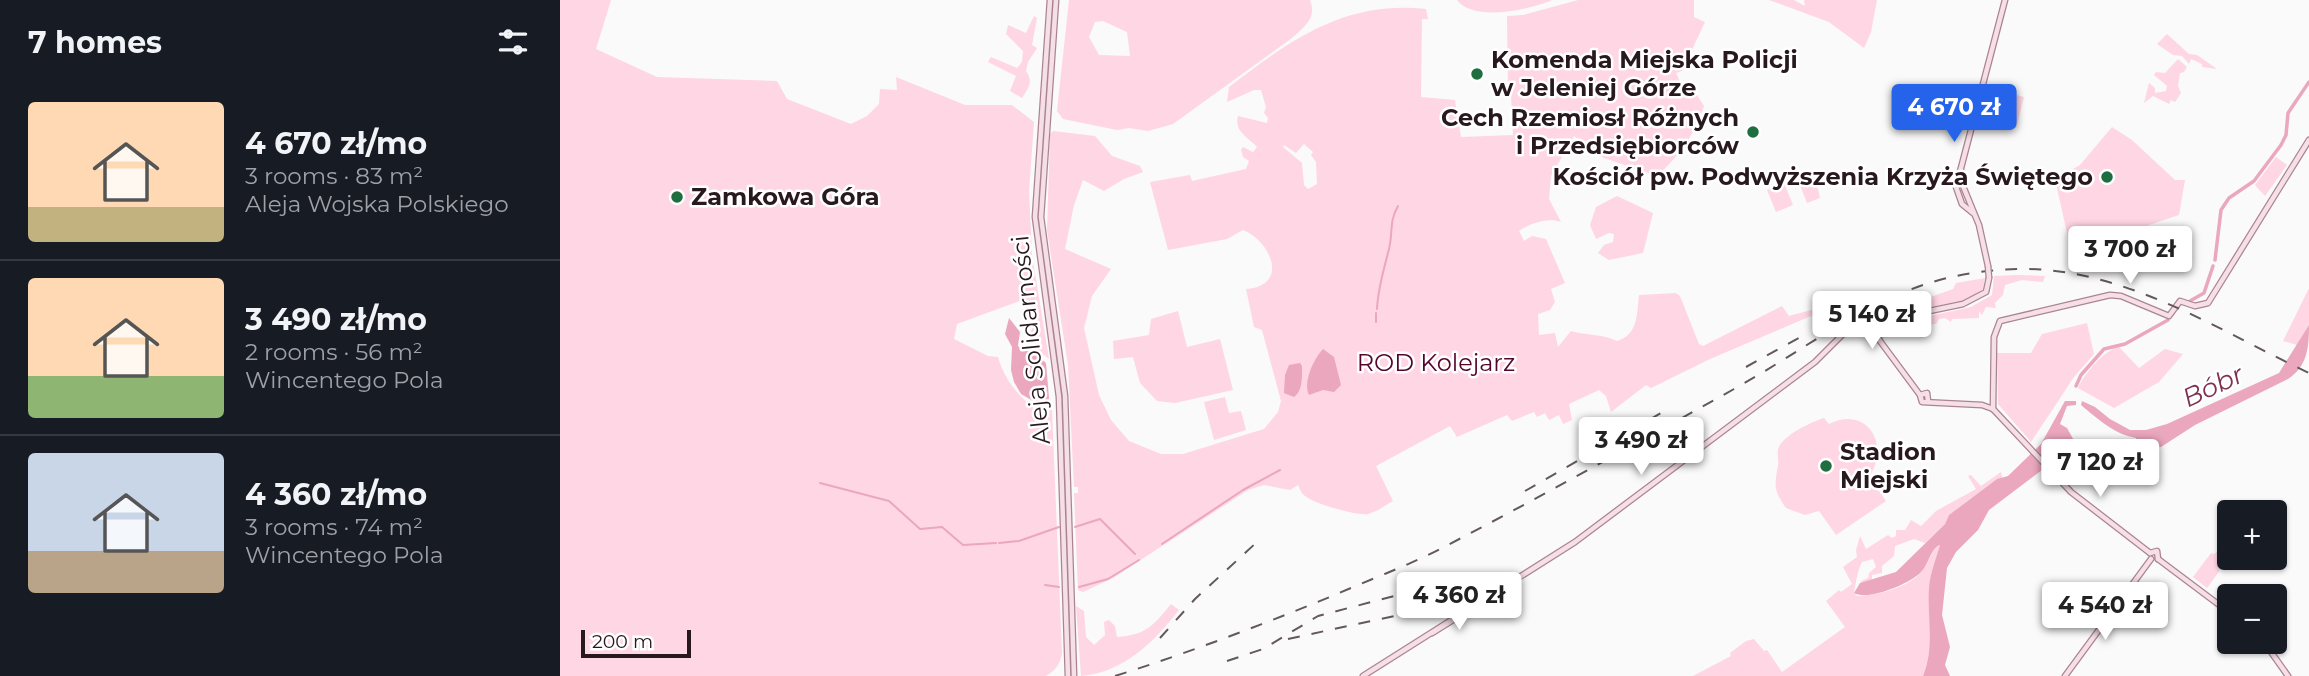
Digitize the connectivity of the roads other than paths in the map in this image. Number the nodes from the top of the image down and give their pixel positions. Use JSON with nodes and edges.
{"nodes":[{"id":1,"x":1050,"y":0,"type":"edge"},
{"id":2,"x":1056,"y":0,"type":"edge"},
{"id":3,"x":2005,"y":0,"type":"edge"},
{"id":4,"x":2309,"y":140,"type":"edge"},
{"id":5,"x":1961,"y":167,"type":"junction"},
{"id":6,"x":1972,"y":205,"type":"junction"},
{"id":7,"x":1966,"y":208,"type":"junction"},
{"id":8,"x":1973,"y":213,"type":"junction"},
{"id":9,"x":1873,"y":324,"type":"junction"},
{"id":10,"x":1993,"y":408,"type":"junction"},
{"id":11,"x":2150,"y":553,"type":"junction"},
{"id":12,"x":2151,"y":559,"type":"junction"},
{"id":13,"x":2158,"y":559,"type":"junction"},
{"id":14,"x":2217,"y":602,"type":"edge"},
{"id":15,"x":2272,"y":654,"type":"edge"},
{"id":16,"x":1068,"y":676,"type":"edge"},
{"id":17,"x":1074,"y":676,"type":"edge"},
{"id":18,"x":1363,"y":676,"type":"edge"},
{"id":19,"x":2065,"y":676,"type":"edge"},
{"id":20,"x":2288,"y":676,"type":"edge"}],
"edges":[{"from":1,"to":16,"type":"street","name":"Aleja Solidarności"},
{"from":2,"to":17,"type":"street","name":"Aleja Solidarności"},
{"from":3,"to":5,"type":"street"},
{"from":4,"to":10,"type":"street"},
{"from":5,"to":6,"type":"street"},
{"from":5,"to":7,"type":"street"},
{"from":6,"to":7,"type":"street"},
{"from":6,"to":8,"type":"street"},
{"from":7,"to":8,"type":"street"},
{"from":8,"to":9,"type":"street","bridge":true},
{"from":9,"to":10,"type":"street"},
{"from":9,"to":18,"type":"street"},
{"from":10,"to":11,"type":"street"},
{"from":11,"to":12,"type":"street"},
{"from":11,"to":13,"type":"street"},
{"from":12,"to":13,"type":"street"},
{"from":12,"to":19,"type":"street"},
{"from":13,"to":14,"type":"street"},
{"from":15,"to":20,"type":"street"}]}
